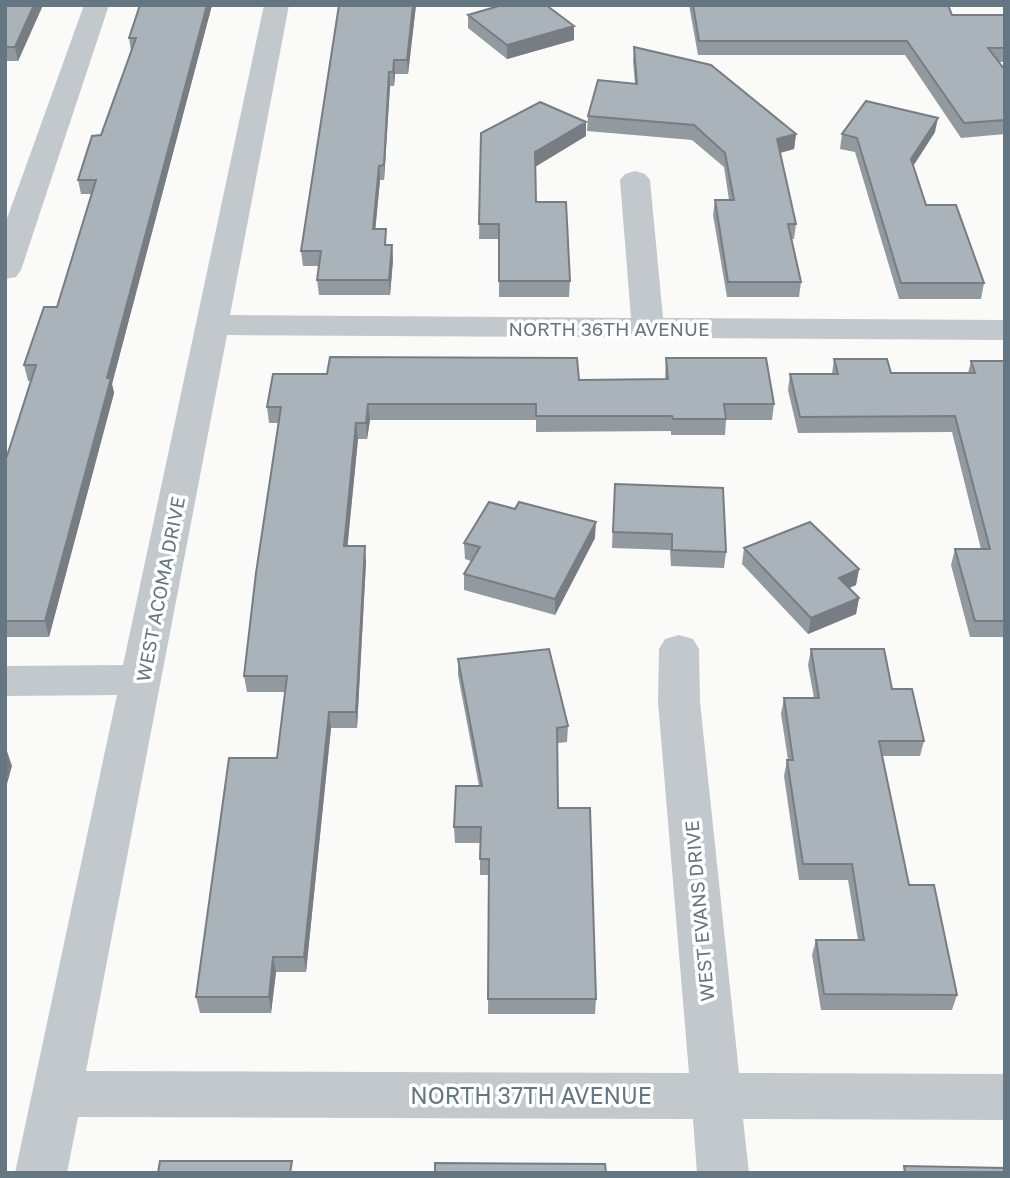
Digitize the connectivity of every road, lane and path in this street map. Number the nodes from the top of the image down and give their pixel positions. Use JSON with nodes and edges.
{"nodes":[{"id":1,"x":97,"y":5,"type":"edge"},
{"id":2,"x":277,"y":5,"type":"edge"},
{"id":3,"x":635,"y":180,"type":"dead end"},
{"id":4,"x":5,"y":270,"type":"edge"},
{"id":5,"x":214,"y":325,"type":"junction"},
{"id":6,"x":648,"y":328,"type":"junction"},
{"id":7,"x":1005,"y":330,"type":"edge"},
{"id":8,"x":679,"y":649,"type":"dead end"},
{"id":9,"x":142,"y":680,"type":"junction"},
{"id":10,"x":5,"y":681,"type":"edge"},
{"id":11,"x":57,"y":1094,"type":"junction"},
{"id":12,"x":716,"y":1095,"type":"junction"},
{"id":13,"x":1005,"y":1097,"type":"edge"},
{"id":14,"x":41,"y":1173,"type":"edge"},
{"id":15,"x":723,"y":1173,"type":"edge"}],
"edges":[{"from":1,"to":4,"type":"street"},
{"from":2,"to":5,"type":"street","name":"WEST ACOMA DRIVE"},
{"from":3,"to":6,"type":"street"},
{"from":5,"to":6,"type":"street","name":"NORTH 36TH AVENUE"},
{"from":5,"to":9,"type":"street","name":"WEST ACOMA DRIVE"},
{"from":6,"to":7,"type":"street","name":"NORTH 36TH AVENUE"},
{"from":8,"to":12,"type":"street","name":"WEST EVANS DRIVE"},
{"from":9,"to":10,"type":"street"},
{"from":9,"to":11,"type":"street","name":"WEST ACOMA DRIVE"},
{"from":11,"to":12,"type":"street","name":"NORTH 37TH AVENUE"},
{"from":11,"to":14,"type":"street","name":"WEST ACOMA DRIVE"},
{"from":12,"to":13,"type":"street","name":"NORTH 37TH AVENUE"},
{"from":12,"to":15,"type":"street","name":"WEST EVANS DRIVE"}]}
